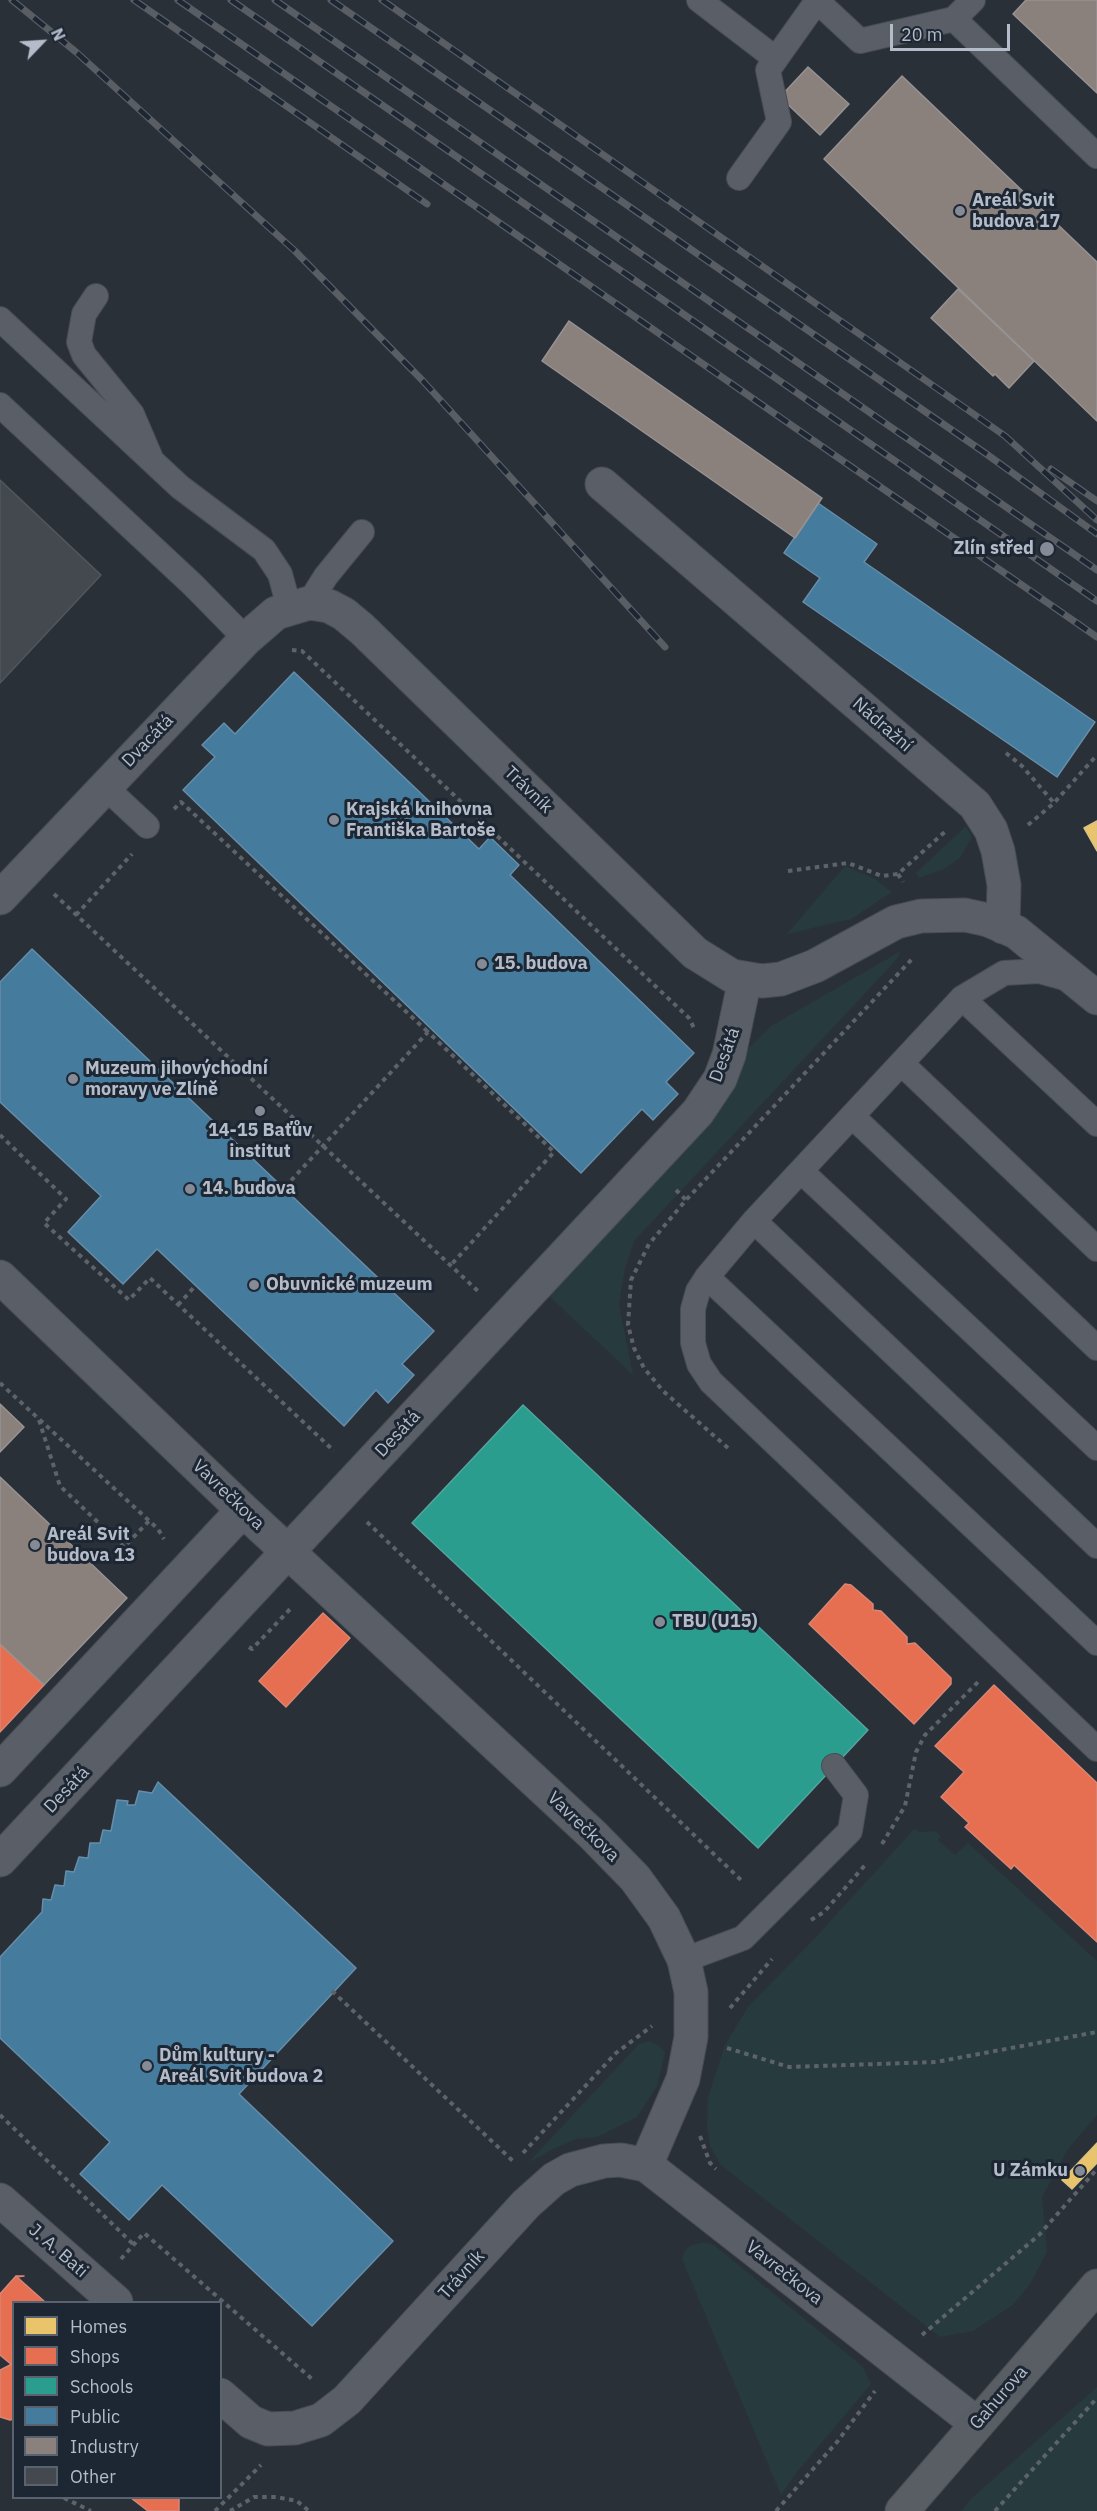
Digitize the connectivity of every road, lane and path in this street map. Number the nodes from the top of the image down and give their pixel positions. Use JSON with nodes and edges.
{"nodes":[{"id":1,"x":699,"y":0,"type":"edge"},
{"id":2,"x":973,"y":0,"type":"edge"},
{"id":3,"x":954,"y":19,"type":"junction"},
{"id":4,"x":776,"y":59,"type":"junction"},
{"id":5,"x":1097,"y":156,"type":"edge"},
{"id":6,"x":739,"y":178,"type":"dead end"},
{"id":7,"x":96,"y":296,"type":"dead end"},
{"id":8,"x":0,"y":319,"type":"edge"},
{"id":9,"x":0,"y":405,"type":"edge"},
{"id":10,"x":152,"y":462,"type":"junction"},
{"id":11,"x":602,"y":484,"type":"dead end"},
{"id":12,"x":362,"y":532,"type":"dead end"},
{"id":13,"x":299,"y":605,"type":"junction"},
{"id":14,"x":246,"y":639,"type":"junction"},
{"id":15,"x":285,"y":649,"type":"dead end"},
{"id":16,"x":1006,"y":753,"type":"dead end"},
{"id":17,"x":1097,"y":755,"type":"edge"},
{"id":18,"x":105,"y":787,"type":"junction"},
{"id":19,"x":1054,"y":803,"type":"junction"},
{"id":20,"x":975,"y":805,"type":"junction"},
{"id":21,"x":173,"y":810,"type":"dead end"},
{"id":22,"x":144,"y":836,"type":"joint"},
{"id":23,"x":998,"y":851,"type":"junction"},
{"id":24,"x":788,"y":871,"type":"dead end"},
{"id":25,"x":4,"y":885,"type":"edge"},
{"id":26,"x":1003,"y":927,"type":"junction"},
{"id":27,"x":745,"y":979,"type":"junction"},
{"id":28,"x":1087,"y":990,"type":"edge"},
{"id":29,"x":962,"y":998,"type":"junction"},
{"id":30,"x":428,"y":1032,"type":"junction"},
{"id":31,"x":696,"y":1033,"type":"dead end"},
{"id":32,"x":902,"y":1064,"type":"junction"},
{"id":33,"x":852,"y":1116,"type":"junction"},
{"id":34,"x":1097,"y":1124,"type":"edge"},
{"id":35,"x":0,"y":1136,"type":"edge"},
{"id":36,"x":323,"y":1146,"type":"junction"},
{"id":37,"x":802,"y":1172,"type":"junction"},
{"id":38,"x":285,"y":1187,"type":"dead end"},
{"id":39,"x":754,"y":1221,"type":"junction"},
{"id":40,"x":1097,"y":1249,"type":"edge"},
{"id":41,"x":450,"y":1266,"type":"junction"},
{"id":42,"x":0,"y":1276,"type":"edge"},
{"id":43,"x":707,"y":1277,"type":"junction"},
{"id":44,"x":470,"y":1284,"type":"dead end"},
{"id":45,"x":196,"y":1285,"type":"dead end"},
{"id":46,"x":178,"y":1305,"type":"junction"},
{"id":47,"x":1097,"y":1348,"type":"edge"},
{"id":48,"x":0,"y":1383,"type":"edge"},
{"id":49,"x":39,"y":1419,"type":"junction"},
{"id":50,"x":1097,"y":1448,"type":"edge"},
{"id":51,"x":343,"y":1459,"type":"dead end"},
{"id":52,"x":243,"y":1510,"type":"junction"},
{"id":53,"x":374,"y":1514,"type":"dead end"},
{"id":54,"x":149,"y":1521,"type":"junction"},
{"id":55,"x":1097,"y":1546,"type":"edge"},
{"id":56,"x":288,"y":1552,"type":"junction"},
{"id":57,"x":181,"y":1576,"type":"junction"},
{"id":58,"x":1097,"y":1643,"type":"edge"},
{"id":59,"x":1097,"y":1749,"type":"edge"},
{"id":60,"x":834,"y":1766,"type":"dead end"},
{"id":61,"x":0,"y":1770,"type":"edge"},
{"id":62,"x":0,"y":1860,"type":"edge"},
{"id":63,"x":742,"y":1881,"type":"dead end"},
{"id":64,"x":684,"y":1960,"type":"junction"},
{"id":65,"x":332,"y":1991,"type":"dead end"},
{"id":66,"x":1097,"y":2032,"type":"edge"},
{"id":67,"x":718,"y":2046,"type":"dead end"},
{"id":68,"x":0,"y":2115,"type":"edge"},
{"id":69,"x":698,"y":2126,"type":"dead end"},
{"id":70,"x":514,"y":2162,"type":"dead end"},
{"id":71,"x":646,"y":2165,"type":"junction"},
{"id":72,"x":1097,"y":2169,"type":"edge"},
{"id":73,"x":718,"y":2172,"type":"dead end"},
{"id":74,"x":0,"y":2200,"type":"edge"},
{"id":75,"x":134,"y":2245,"type":"junction"},
{"id":76,"x":1097,"y":2286,"type":"edge"},
{"id":77,"x":107,"y":2294,"type":"edge"},
{"id":78,"x":914,"y":2327,"type":"dead end"},
{"id":79,"x":900,"y":2363,"type":"junction"},
{"id":80,"x":314,"y":2381,"type":"dead end"},
{"id":81,"x":222,"y":2397,"type":"edge"},
{"id":82,"x":1097,"y":2398,"type":"edge"},
{"id":83,"x":976,"y":2423,"type":"junction"},
{"id":84,"x":246,"y":2480,"type":"dead end"},
{"id":85,"x":65,"y":2499,"type":"edge"},
{"id":86,"x":221,"y":2505,"type":"junction"},
{"id":87,"x":999,"y":2506,"type":"junction"},
{"id":88,"x":91,"y":2511,"type":"edge"},
{"id":89,"x":215,"y":2511,"type":"edge"},
{"id":90,"x":229,"y":2511,"type":"edge"},
{"id":91,"x":309,"y":2511,"type":"edge"},
{"id":92,"x":776,"y":2511,"type":"edge"},
{"id":93,"x":902,"y":2511,"type":"edge"},
{"id":94,"x":995,"y":2511,"type":"edge"},
{"id":95,"x":1005,"y":2511,"type":"edge"}],
"edges":[{"from":1,"to":4,"type":"lane"},
{"from":2,"to":3,"type":"lane"},
{"from":3,"to":4,"type":"lane"},
{"from":3,"to":5,"type":"lane"},
{"from":4,"to":6,"type":"lane"},
{"from":7,"to":10,"type":"lane"},
{"from":8,"to":10,"type":"lane"},
{"from":9,"to":14,"type":"lane"},
{"from":10,"to":13,"type":"lane"},
{"from":11,"to":20,"type":"street","name":"Nádražní"},
{"from":12,"to":13,"type":"lane"},
{"from":13,"to":14,"type":"street","name":"Dvacátá"},
{"from":13,"to":27,"type":"street","name":"Trávník"},
{"from":14,"to":18,"type":"street","name":"Dvacátá"},
{"from":15,"to":31,"type":"path"},
{"from":16,"to":19,"type":"path"},
{"from":17,"to":19,"type":"path"},
{"from":18,"to":22,"type":"lane"},
{"from":18,"to":25,"type":"street","name":"Dvacátá"},
{"from":19,"to":23,"type":"path"},
{"from":20,"to":23,"type":"street","name":"Nádražní"},
{"from":20,"to":24,"type":"path"},
{"from":21,"to":30,"type":"path"},
{"from":22,"to":36,"type":"path"},
{"from":23,"to":26,"type":"street","name":"Nádražní"},
{"from":26,"to":27,"type":"street"},
{"from":26,"to":28,"type":"street"},
{"from":27,"to":56,"type":"street","name":"Desátá"},
{"from":28,"to":29,"type":"lane"},
{"from":29,"to":32,"type":"lane"},
{"from":29,"to":34,"type":"lane"},
{"from":30,"to":36,"type":"path"},
{"from":30,"to":41,"type":"path"},
{"from":32,"to":33,"type":"lane"},
{"from":32,"to":40,"type":"lane"},
{"from":33,"to":37,"type":"lane"},
{"from":33,"to":47,"type":"lane"},
{"from":35,"to":46,"type":"path"},
{"from":36,"to":38,"type":"path"},
{"from":36,"to":41,"type":"path"},
{"from":37,"to":39,"type":"lane"},
{"from":37,"to":50,"type":"lane"},
{"from":39,"to":43,"type":"lane"},
{"from":39,"to":55,"type":"lane"},
{"from":41,"to":44,"type":"path"},
{"from":42,"to":52,"type":"street","name":"Vavrečkova"},
{"from":43,"to":58,"type":"lane"},
{"from":43,"to":59,"type":"lane"},
{"from":45,"to":46,"type":"path"},
{"from":46,"to":51,"type":"path"},
{"from":48,"to":49,"type":"path"},
{"from":49,"to":54,"type":"path"},
{"from":49,"to":54,"type":"path"},
{"from":52,"to":56,"type":"street","name":"Vavrečkova"},
{"from":52,"to":57,"type":"street"},
{"from":53,"to":63,"type":"path"},
{"from":54,"to":57,"type":"path"},
{"from":56,"to":62,"type":"street","name":"Desátá"},
{"from":56,"to":64,"type":"street","name":"Vavrečkova"},
{"from":57,"to":61,"type":"street"},
{"from":60,"to":64,"type":"lane"},
{"from":64,"to":71,"type":"street","name":"Vavrečkova"},
{"from":65,"to":70,"type":"path"},
{"from":66,"to":67,"type":"path"},
{"from":68,"to":75,"type":"path"},
{"from":69,"to":73,"type":"path"},
{"from":71,"to":79,"type":"street","name":"Vavrečkova"},
{"from":71,"to":81,"type":"street","name":"Trávník"},
{"from":72,"to":78,"type":"path"},
{"from":74,"to":77,"type":"street","name":"J. A. Bati"},
{"from":75,"to":77,"type":"path"},
{"from":75,"to":80,"type":"path"},
{"from":76,"to":83,"type":"street","name":"Gahurova"},
{"from":79,"to":83,"type":"street","name":"Vavrečkova"},
{"from":79,"to":92,"type":"path"},
{"from":82,"to":87,"type":"path"},
{"from":83,"to":93,"type":"street","name":"Gahurova"},
{"from":84,"to":86,"type":"path"},
{"from":85,"to":88,"type":"path"},
{"from":86,"to":89,"type":"path"},
{"from":86,"to":90,"type":"path"},
{"from":87,"to":94,"type":"path"},
{"from":87,"to":95,"type":"path"},
{"from":90,"to":91,"type":"path"}]}
